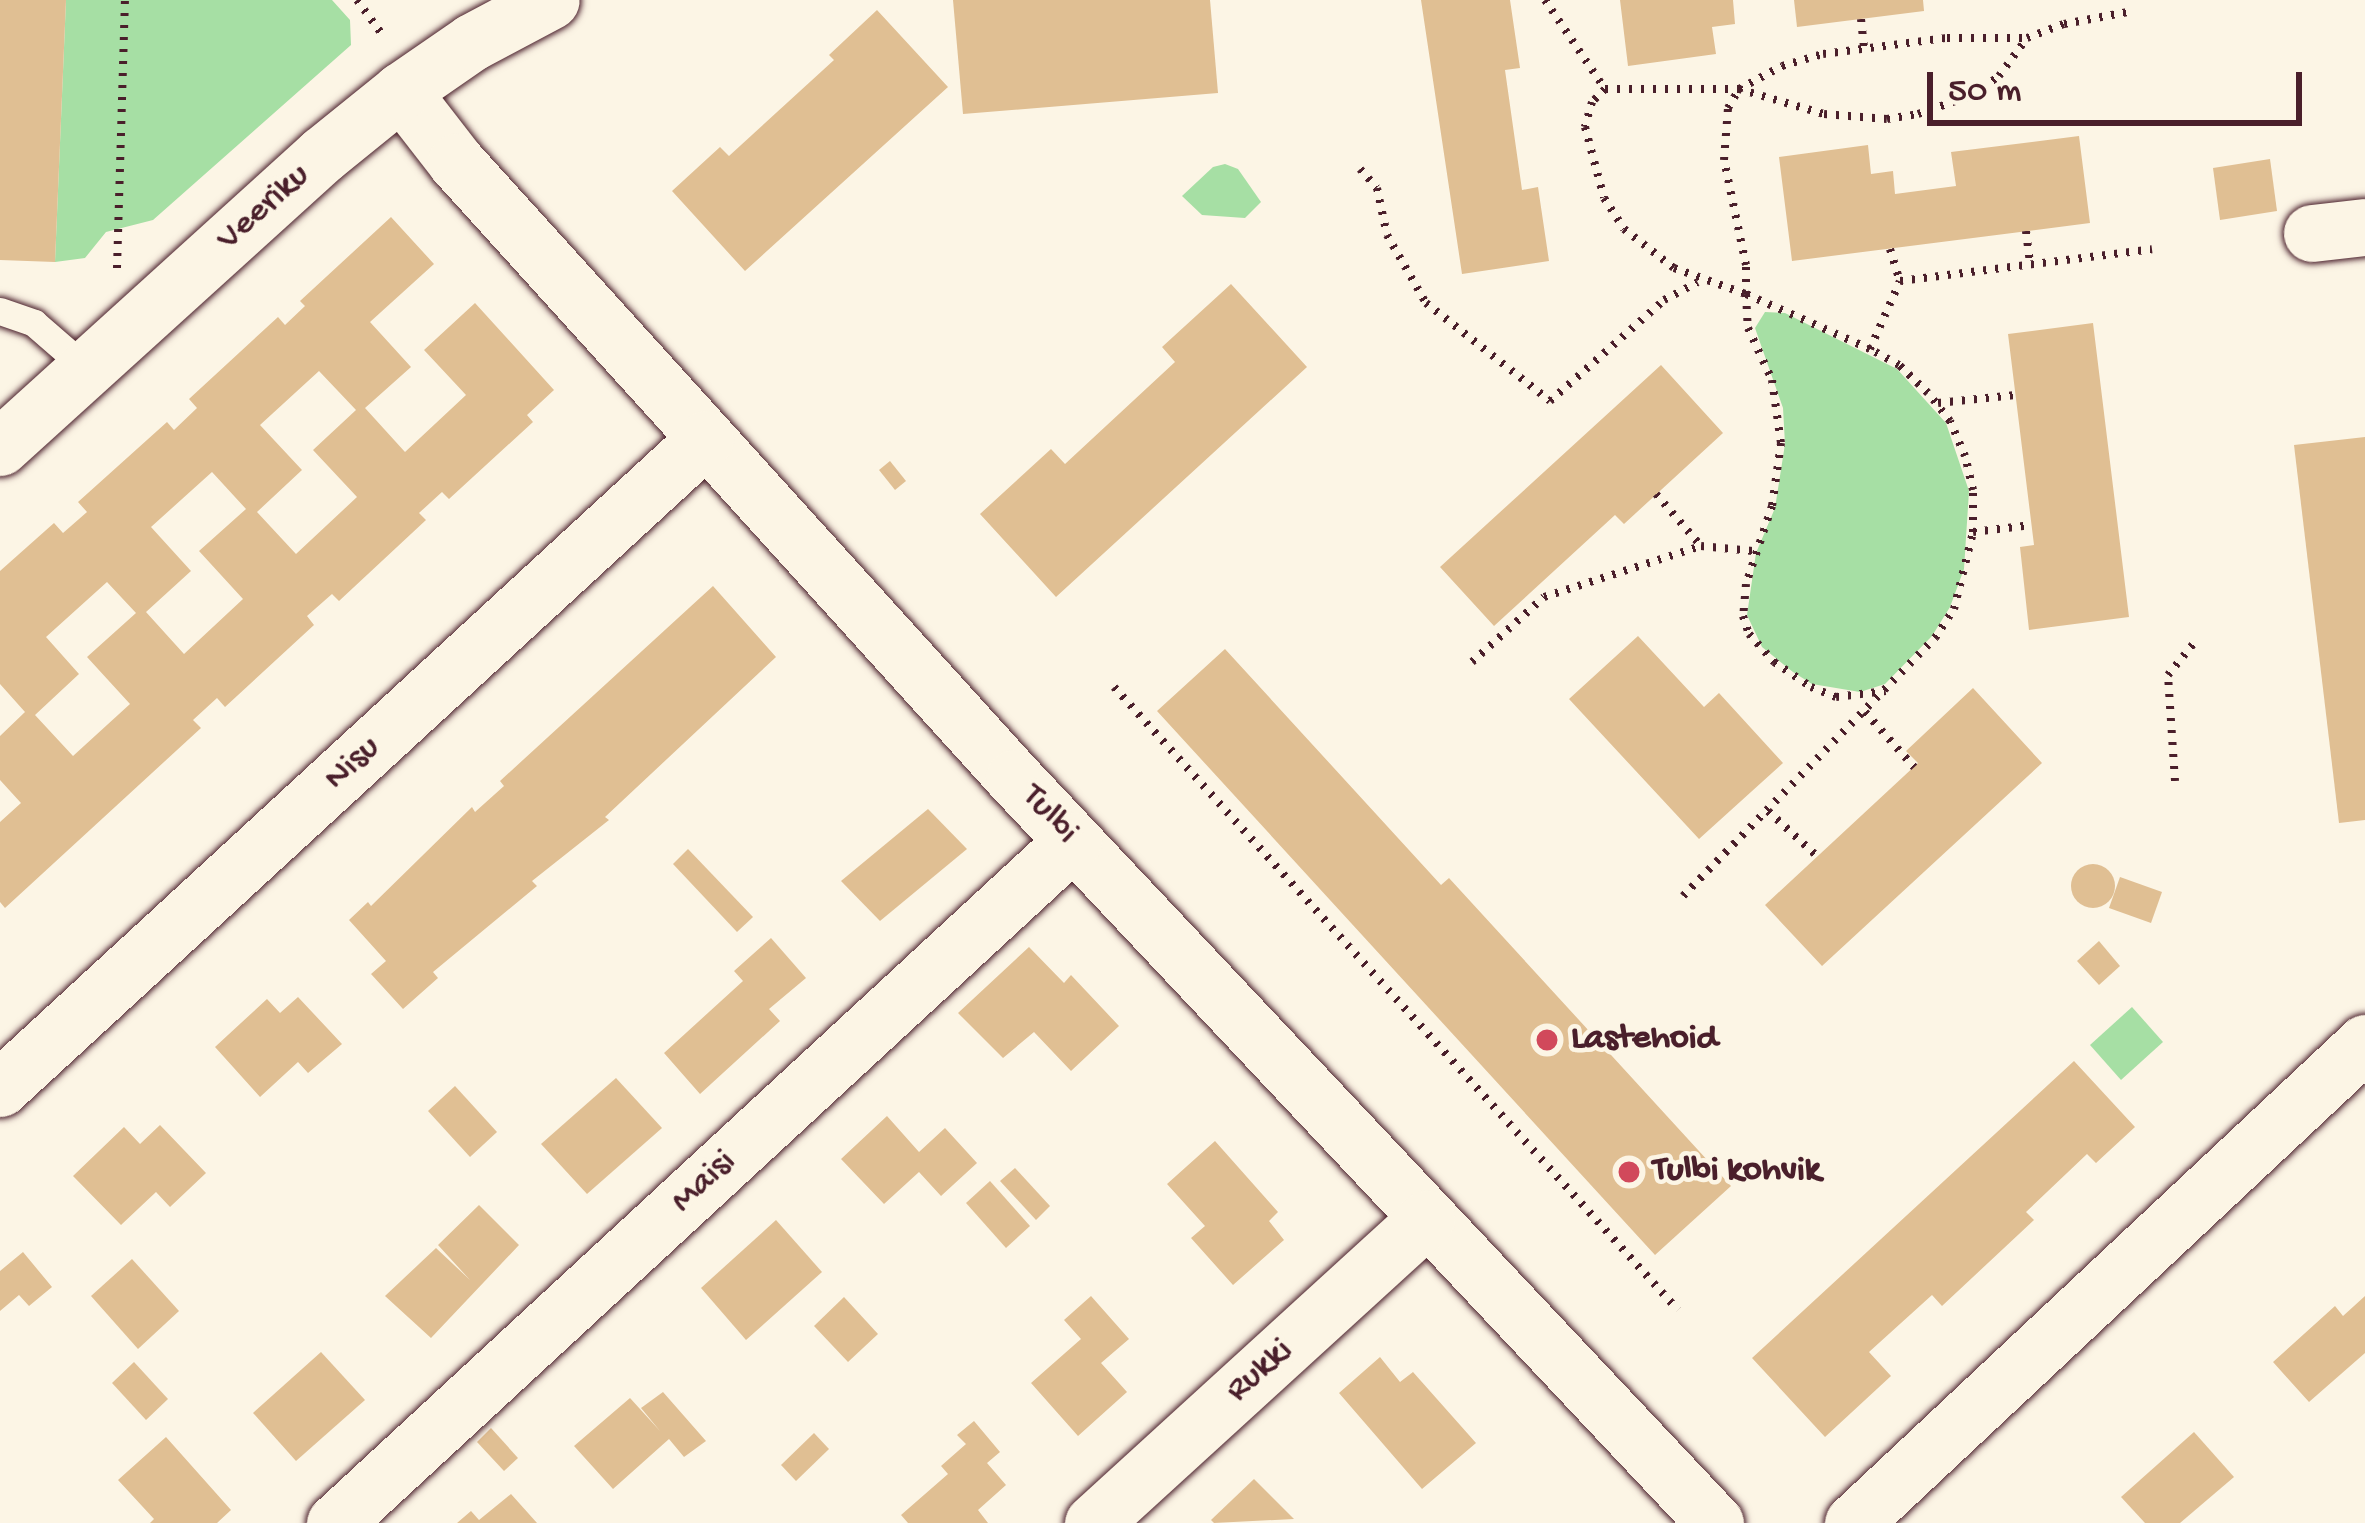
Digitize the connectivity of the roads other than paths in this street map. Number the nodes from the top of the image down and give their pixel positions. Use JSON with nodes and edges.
{"nodes":[{"id":1,"x":551,"y":0,"type":"edge"},
{"id":2,"x":401,"y":91,"type":"junction"},
{"id":3,"x":0,"y":311,"type":"edge"},
{"id":4,"x":101,"y":355,"type":"junction"},
{"id":5,"x":705,"y":439,"type":"junction"},
{"id":6,"x":0,"y":447,"type":"edge"},
{"id":7,"x":1073,"y":841,"type":"junction"},
{"id":8,"x":2365,"y":1043,"type":"edge"},
{"id":9,"x":0,"y":1088,"type":"edge"},
{"id":10,"x":1426,"y":1219,"type":"junction"},
{"id":11,"x":335,"y":1523,"type":"edge"},
{"id":12,"x":1094,"y":1523,"type":"edge"},
{"id":13,"x":1715,"y":1523,"type":"edge"},
{"id":14,"x":1853,"y":1523,"type":"edge"}],
"edges":[{"from":1,"to":2,"type":"street","name":"Veeriku"},
{"from":2,"to":4,"type":"street","name":"Veeriku"},
{"from":2,"to":5,"type":"street","name":"Tulbi"},
{"from":3,"to":4,"type":"lane"},
{"from":4,"to":6,"type":"street","name":"Veeriku"},
{"from":5,"to":7,"type":"street","name":"Tulbi"},
{"from":5,"to":9,"type":"street","name":"Nisu"},
{"from":7,"to":10,"type":"street","name":"Tulbi"},
{"from":7,"to":11,"type":"street","name":"Maisi"},
{"from":8,"to":14,"type":"street"},
{"from":10,"to":12,"type":"street","name":"Rukki"},
{"from":10,"to":13,"type":"street","name":"Tulbi"}]}
